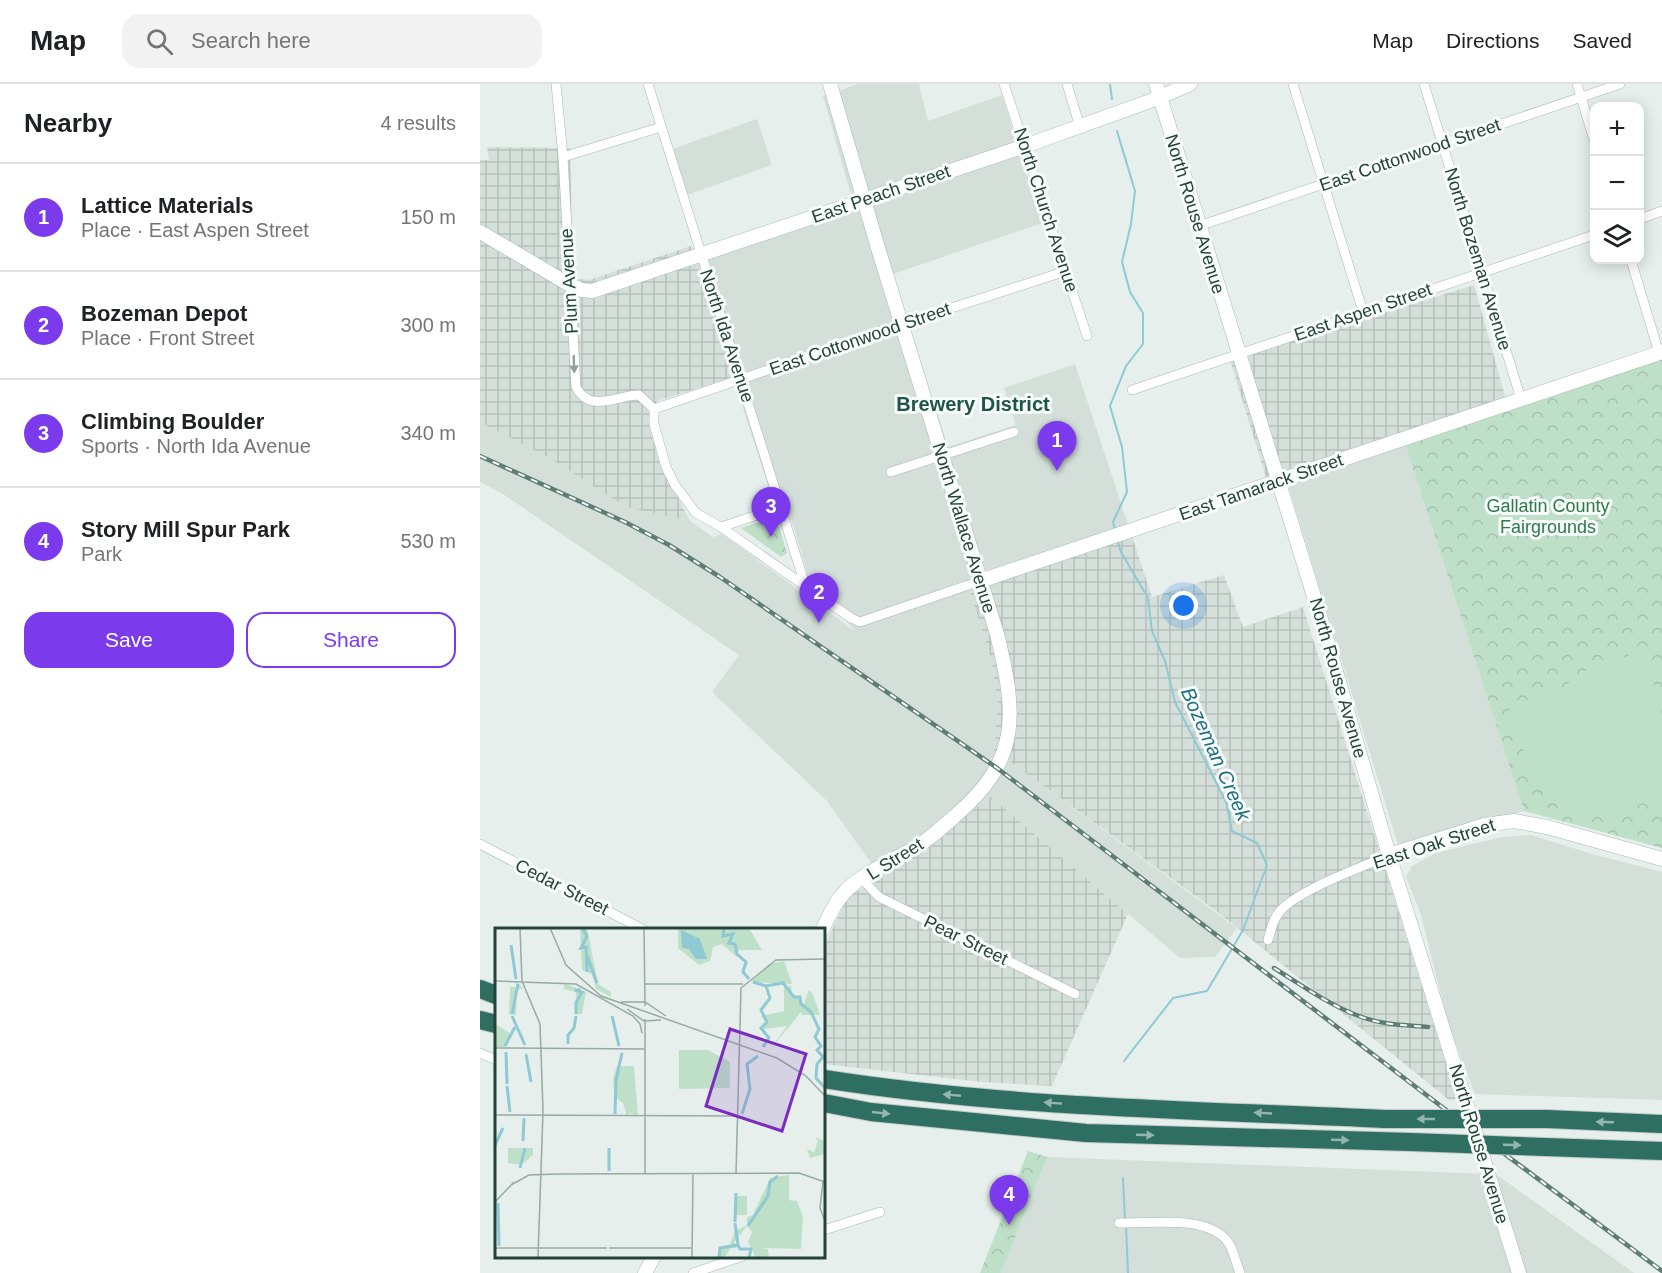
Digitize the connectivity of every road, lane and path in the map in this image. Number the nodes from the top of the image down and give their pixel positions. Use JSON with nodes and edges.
{"nodes":[{"id":1,"x":556,"y":84,"type":"edge"},
{"id":2,"x":648,"y":84,"type":"edge"},
{"id":3,"x":830,"y":84,"type":"edge"},
{"id":4,"x":1004,"y":84,"type":"edge"},
{"id":5,"x":1067,"y":84,"type":"edge"},
{"id":6,"x":1190,"y":84,"type":"edge"},
{"id":7,"x":1293,"y":84,"type":"edge"},
{"id":8,"x":1424,"y":84,"type":"edge"},
{"id":9,"x":1577,"y":84,"type":"edge"},
{"id":10,"x":1620,"y":84,"type":"edge"},
{"id":11,"x":1158,"y":91,"type":"edge"},
{"id":12,"x":1582,"y":97,"type":"junction"},
{"id":13,"x":1590,"y":126,"type":"edge"},
{"id":14,"x":661,"y":127,"type":"junction"},
{"id":15,"x":1080,"y":127,"type":"junction"},
{"id":16,"x":1443,"y":144,"type":"junction"},
{"id":17,"x":1025,"y":146,"type":"junction"},
{"id":18,"x":563,"y":157,"type":"junction"},
{"id":19,"x":1323,"y":185,"type":"junction"},
{"id":20,"x":864,"y":201,"type":"junction"},
{"id":21,"x":1662,"y":211,"type":"edge"},
{"id":22,"x":1644,"y":218,"type":"edge"},
{"id":23,"x":1199,"y":226,"type":"junction"},
{"id":24,"x":480,"y":231,"type":"edge"},
{"id":25,"x":1590,"y":236,"type":"edge"},
{"id":26,"x":701,"y":255,"type":"junction"},
{"id":27,"x":1632,"y":264,"type":"edge"},
{"id":28,"x":1066,"y":271,"type":"junction"},
{"id":29,"x":1482,"y":273,"type":"junction"},
{"id":30,"x":570,"y":285,"type":"junction"},
{"id":31,"x":1363,"y":312,"type":"junction"},
{"id":32,"x":902,"y":324,"type":"junction"},
{"id":33,"x":1087,"y":336,"type":"dead end"},
{"id":34,"x":1660,"y":352,"type":"edge"},
{"id":35,"x":1238,"y":355,"type":"junction"},
{"id":36,"x":741,"y":379,"type":"junction"},
{"id":37,"x":1132,"y":390,"type":"dead end"},
{"id":38,"x":1521,"y":399,"type":"junction"},
{"id":39,"x":654,"y":409,"type":"junction"},
{"id":40,"x":1014,"y":432,"type":"dead end"},
{"id":41,"x":942,"y":456,"type":"junction"},
{"id":42,"x":891,"y":472,"type":"dead end"},
{"id":43,"x":1278,"y":480,"type":"junction"},
{"id":44,"x":781,"y":507,"type":"junction"},
{"id":45,"x":721,"y":527,"type":"junction"},
{"id":46,"x":980,"y":581,"type":"junction"},
{"id":47,"x":806,"y":588,"type":"junction"},
{"id":48,"x":977,"y":796,"type":"joint"},
{"id":49,"x":480,"y":844,"type":"edge"},
{"id":50,"x":1389,"y":855,"type":"junction"},
{"id":51,"x":1662,"y":859,"type":"edge"},
{"id":52,"x":862,"y":879,"type":"junction"},
{"id":53,"x":640,"y":928,"type":"edge"},
{"id":54,"x":823,"y":928,"type":"edge"},
{"id":55,"x":1268,"y":940,"type":"dead end"},
{"id":56,"x":480,"y":989,"type":"edge"},
{"id":57,"x":1075,"y":993,"type":"dead end"},
{"id":58,"x":495,"y":995,"type":"edge"},
{"id":59,"x":480,"y":1020,"type":"edge"},
{"id":60,"x":495,"y":1024,"type":"edge"},
{"id":61,"x":480,"y":1053,"type":"edge"},
{"id":62,"x":495,"y":1060,"type":"edge"},
{"id":63,"x":825,"y":1079,"type":"edge"},
{"id":64,"x":825,"y":1103,"type":"edge"},
{"id":65,"x":1662,"y":1124,"type":"edge"},
{"id":66,"x":1662,"y":1151,"type":"edge"},
{"id":67,"x":880,"y":1212,"type":"dead end"},
{"id":68,"x":1119,"y":1223,"type":"dead end"},
{"id":69,"x":825,"y":1230,"type":"edge"},
{"id":70,"x":653,"y":1258,"type":"edge"},
{"id":71,"x":740,"y":1258,"type":"edge"},
{"id":72,"x":645,"y":1273,"type":"edge"},
{"id":73,"x":693,"y":1273,"type":"edge"},
{"id":74,"x":1240,"y":1273,"type":"edge"},
{"id":75,"x":1519,"y":1273,"type":"edge"}],
"edges":[{"from":1,"to":18,"type":"street","name":"Plum Avenue"},
{"from":2,"to":14,"type":"street","name":"North Ida Avenue"},
{"from":3,"to":20,"type":"street","name":"North Wallace Avenue"},
{"from":4,"to":17,"type":"street","name":"North Church Avenue"},
{"from":5,"to":15,"type":"street"},
{"from":6,"to":11,"type":"street","name":"East Peach Street"},
{"from":7,"to":19,"type":"street"},
{"from":8,"to":16,"type":"street","name":"North Bozeman Avenue"},
{"from":9,"to":12,"type":"street"},
{"from":10,"to":12,"type":"street","name":"East Cottonwood Street"},
{"from":11,"to":15,"type":"street","name":"East Peach Street"},
{"from":11,"to":23,"type":"street","name":"North Rouse Avenue"},
{"from":12,"to":13,"type":"street"},
{"from":12,"to":16,"type":"street","name":"East Cottonwood Street"},
{"from":14,"to":18,"type":"street"},
{"from":14,"to":26,"type":"street","name":"North Ida Avenue"},
{"from":15,"to":17,"type":"street","name":"East Peach Street"},
{"from":16,"to":19,"type":"street","name":"East Cottonwood Street"},
{"from":16,"to":29,"type":"street","name":"North Bozeman Avenue"},
{"from":17,"to":20,"type":"street","name":"East Peach Street"},
{"from":17,"to":28,"type":"street","name":"North Church Avenue"},
{"from":18,"to":30,"type":"street","name":"Plum Avenue"},
{"from":19,"to":23,"type":"street","name":"East Cottonwood Street"},
{"from":19,"to":31,"type":"street"},
{"from":20,"to":26,"type":"street","name":"East Peach Street"},
{"from":20,"to":32,"type":"street","name":"North Wallace Avenue"},
{"from":21,"to":22,"type":"street"},
{"from":23,"to":35,"type":"street","name":"North Rouse Avenue"},
{"from":24,"to":30,"type":"street"},
{"from":25,"to":29,"type":"street","name":"East Aspen Street"},
{"from":26,"to":30,"type":"street","name":"East Peach Street"},
{"from":26,"to":36,"type":"street","name":"North Ida Avenue"},
{"from":27,"to":34,"type":"street"},
{"from":28,"to":32,"type":"street","name":"East Cottonwood Street"},
{"from":28,"to":33,"type":"street","name":"North Church Avenue"},
{"from":29,"to":31,"type":"street","name":"East Aspen Street"},
{"from":29,"to":38,"type":"street","name":"North Bozeman Avenue"},
{"from":30,"to":39,"type":"street","name":"Plum Avenue","one_way":true},
{"from":31,"to":35,"type":"street","name":"East Aspen Street"},
{"from":32,"to":36,"type":"street","name":"East Cottonwood Street"},
{"from":32,"to":41,"type":"street","name":"North Wallace Avenue"},
{"from":34,"to":38,"type":"street","name":"East Tamarack Street"},
{"from":35,"to":37,"type":"street","name":"East Aspen Street"},
{"from":35,"to":43,"type":"street","name":"North Rouse Avenue"},
{"from":36,"to":39,"type":"street","name":"East Cottonwood Street"},
{"from":36,"to":44,"type":"street","name":"North Ida Avenue"},
{"from":38,"to":43,"type":"street","name":"East Tamarack Street"},
{"from":39,"to":45,"type":"street"},
{"from":40,"to":41,"type":"street"},
{"from":41,"to":42,"type":"street"},
{"from":41,"to":46,"type":"street","name":"North Wallace Avenue"},
{"from":43,"to":46,"type":"street","name":"East Tamarack Street"},
{"from":43,"to":50,"type":"street","name":"North Rouse Avenue"},
{"from":44,"to":45,"type":"street"},
{"from":44,"to":47,"type":"street","name":"North Ida Avenue"},
{"from":45,"to":47,"type":"street"},
{"from":46,"to":47,"type":"street","name":"East Tamarack Street"},
{"from":46,"to":48,"type":"street","name":"North Wallace Avenue"},
{"from":48,"to":52,"type":"street","name":"L Street"},
{"from":49,"to":53,"type":"street","name":"Cedar Street"},
{"from":50,"to":51,"type":"street","name":"East Oak Street"},
{"from":50,"to":55,"type":"street","name":"East Oak Street"},
{"from":50,"to":75,"type":"street","name":"North Rouse Avenue"},
{"from":52,"to":54,"type":"street","name":"L Street"},
{"from":52,"to":57,"type":"street","name":"Pear Street"},
{"from":56,"to":58,"type":"highway"},
{"from":59,"to":60,"type":"highway"},
{"from":61,"to":62,"type":"street"},
{"from":65,"to":63,"type":"highway","one_way":true,"bridge":true},
{"from":64,"to":66,"type":"highway","one_way":true,"bridge":true},
{"from":67,"to":69,"type":"street"},
{"from":68,"to":74,"type":"street"},
{"from":70,"to":72,"type":"street"},
{"from":71,"to":73,"type":"street"}]}
